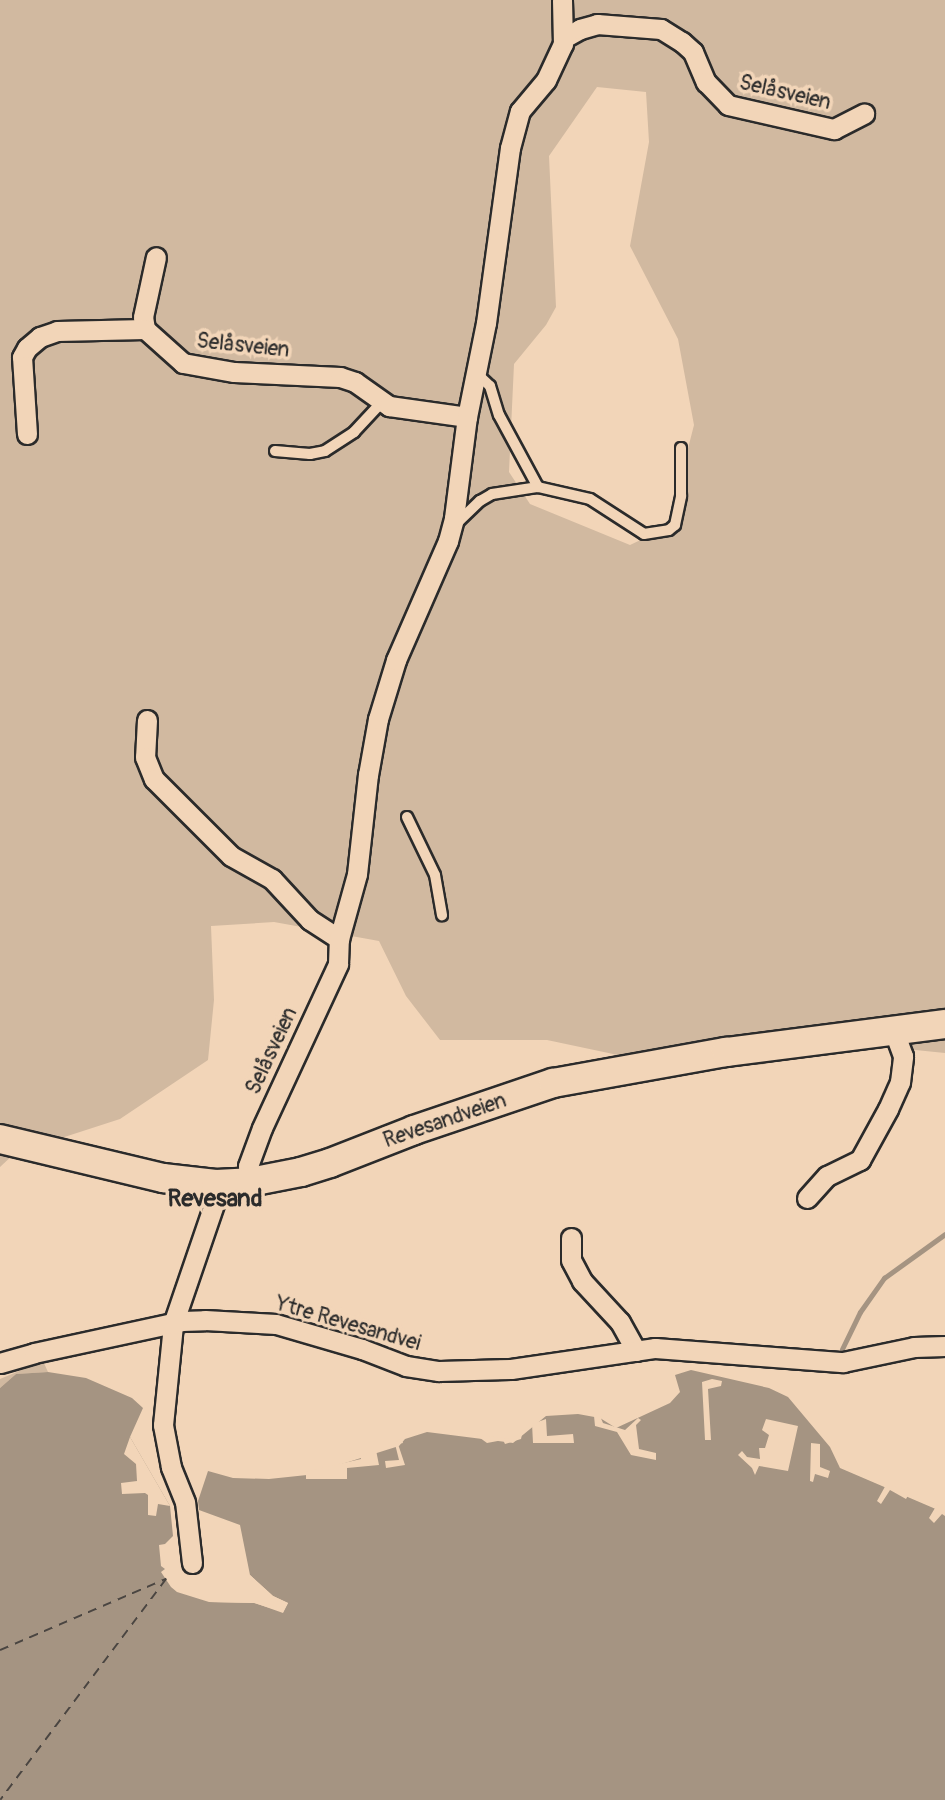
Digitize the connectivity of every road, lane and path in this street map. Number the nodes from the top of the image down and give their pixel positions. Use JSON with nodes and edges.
{"nodes":[{"id":1,"x":562,"y":0,"type":"edge"},
{"id":2,"x":564,"y":38,"type":"junction"},
{"id":3,"x":864,"y":114,"type":"dead end"},
{"id":4,"x":156,"y":257,"type":"dead end"},
{"id":5,"x":145,"y":329,"type":"junction"},
{"id":6,"x":475,"y":373,"type":"junction"},
{"id":7,"x":381,"y":402,"type":"junction"},
{"id":8,"x":467,"y":417,"type":"junction"},
{"id":9,"x":27,"y":434,"type":"dead end"},
{"id":10,"x":681,"y":448,"type":"dead end"},
{"id":11,"x":275,"y":451,"type":"dead end"},
{"id":12,"x":538,"y":487,"type":"junction"},
{"id":13,"x":452,"y":528,"type":"junction"},
{"id":14,"x":147,"y":720,"type":"dead end"},
{"id":15,"x":407,"y":817,"type":"dead end"},
{"id":16,"x":442,"y":915,"type":"dead end"},
{"id":17,"x":339,"y":939,"type":"junction"},
{"id":18,"x":945,"y":1024,"type":"edge"},
{"id":19,"x":894,"y":1031,"type":"junction"},
{"id":20,"x":0,"y":1139,"type":"edge"},
{"id":21,"x":250,"y":1182,"type":"junction"},
{"id":22,"x":216,"y":1184,"type":"junction"},
{"id":23,"x":807,"y":1198,"type":"dead end"},
{"id":24,"x":571,"y":1238,"type":"dead end"},
{"id":25,"x":173,"y":1324,"type":"junction"},
{"id":26,"x":945,"y":1346,"type":"edge"},
{"id":27,"x":636,"y":1351,"type":"junction"},
{"id":28,"x":0,"y":1363,"type":"edge"},
{"id":29,"x":192,"y":1563,"type":"dead end"}],
"edges":[{"from":1,"to":2,"type":"street","name":"Selåsveien"},
{"from":2,"to":3,"type":"street","name":"Selåsveien"},
{"from":2,"to":6,"type":"street","name":"Selåsveien"},
{"from":4,"to":5,"type":"street"},
{"from":5,"to":7,"type":"street","name":"Selåsveien"},
{"from":5,"to":9,"type":"street"},
{"from":6,"to":8,"type":"street","name":"Selåsveien"},
{"from":6,"to":12,"type":"lane"},
{"from":7,"to":8,"type":"street","name":"Selåsveien"},
{"from":7,"to":11,"type":"lane"},
{"from":8,"to":13,"type":"street","name":"Selåsveien"},
{"from":10,"to":12,"type":"lane"},
{"from":12,"to":13,"type":"lane"},
{"from":13,"to":17,"type":"street","name":"Selåsveien"},
{"from":14,"to":17,"type":"street"},
{"from":15,"to":16,"type":"lane"},
{"from":17,"to":21,"type":"street","name":"Selåsveien"},
{"from":18,"to":19,"type":"main road","name":"Revesandveien"},
{"from":19,"to":21,"type":"main road","name":"Revesandveien"},
{"from":19,"to":23,"type":"street"},
{"from":20,"to":22,"type":"main road","name":"Revesandveien"},
{"from":21,"to":22,"type":"main road","name":"Revesandveien"},
{"from":22,"to":25,"type":"street"},
{"from":24,"to":27,"type":"street"},
{"from":25,"to":27,"type":"street","name":"Ytre Revesandvei"},
{"from":25,"to":28,"type":"street","name":"Ytre Revesandvei"},
{"from":25,"to":29,"type":"street"},
{"from":26,"to":27,"type":"street","name":"Ytre Revesandvei"}]}
